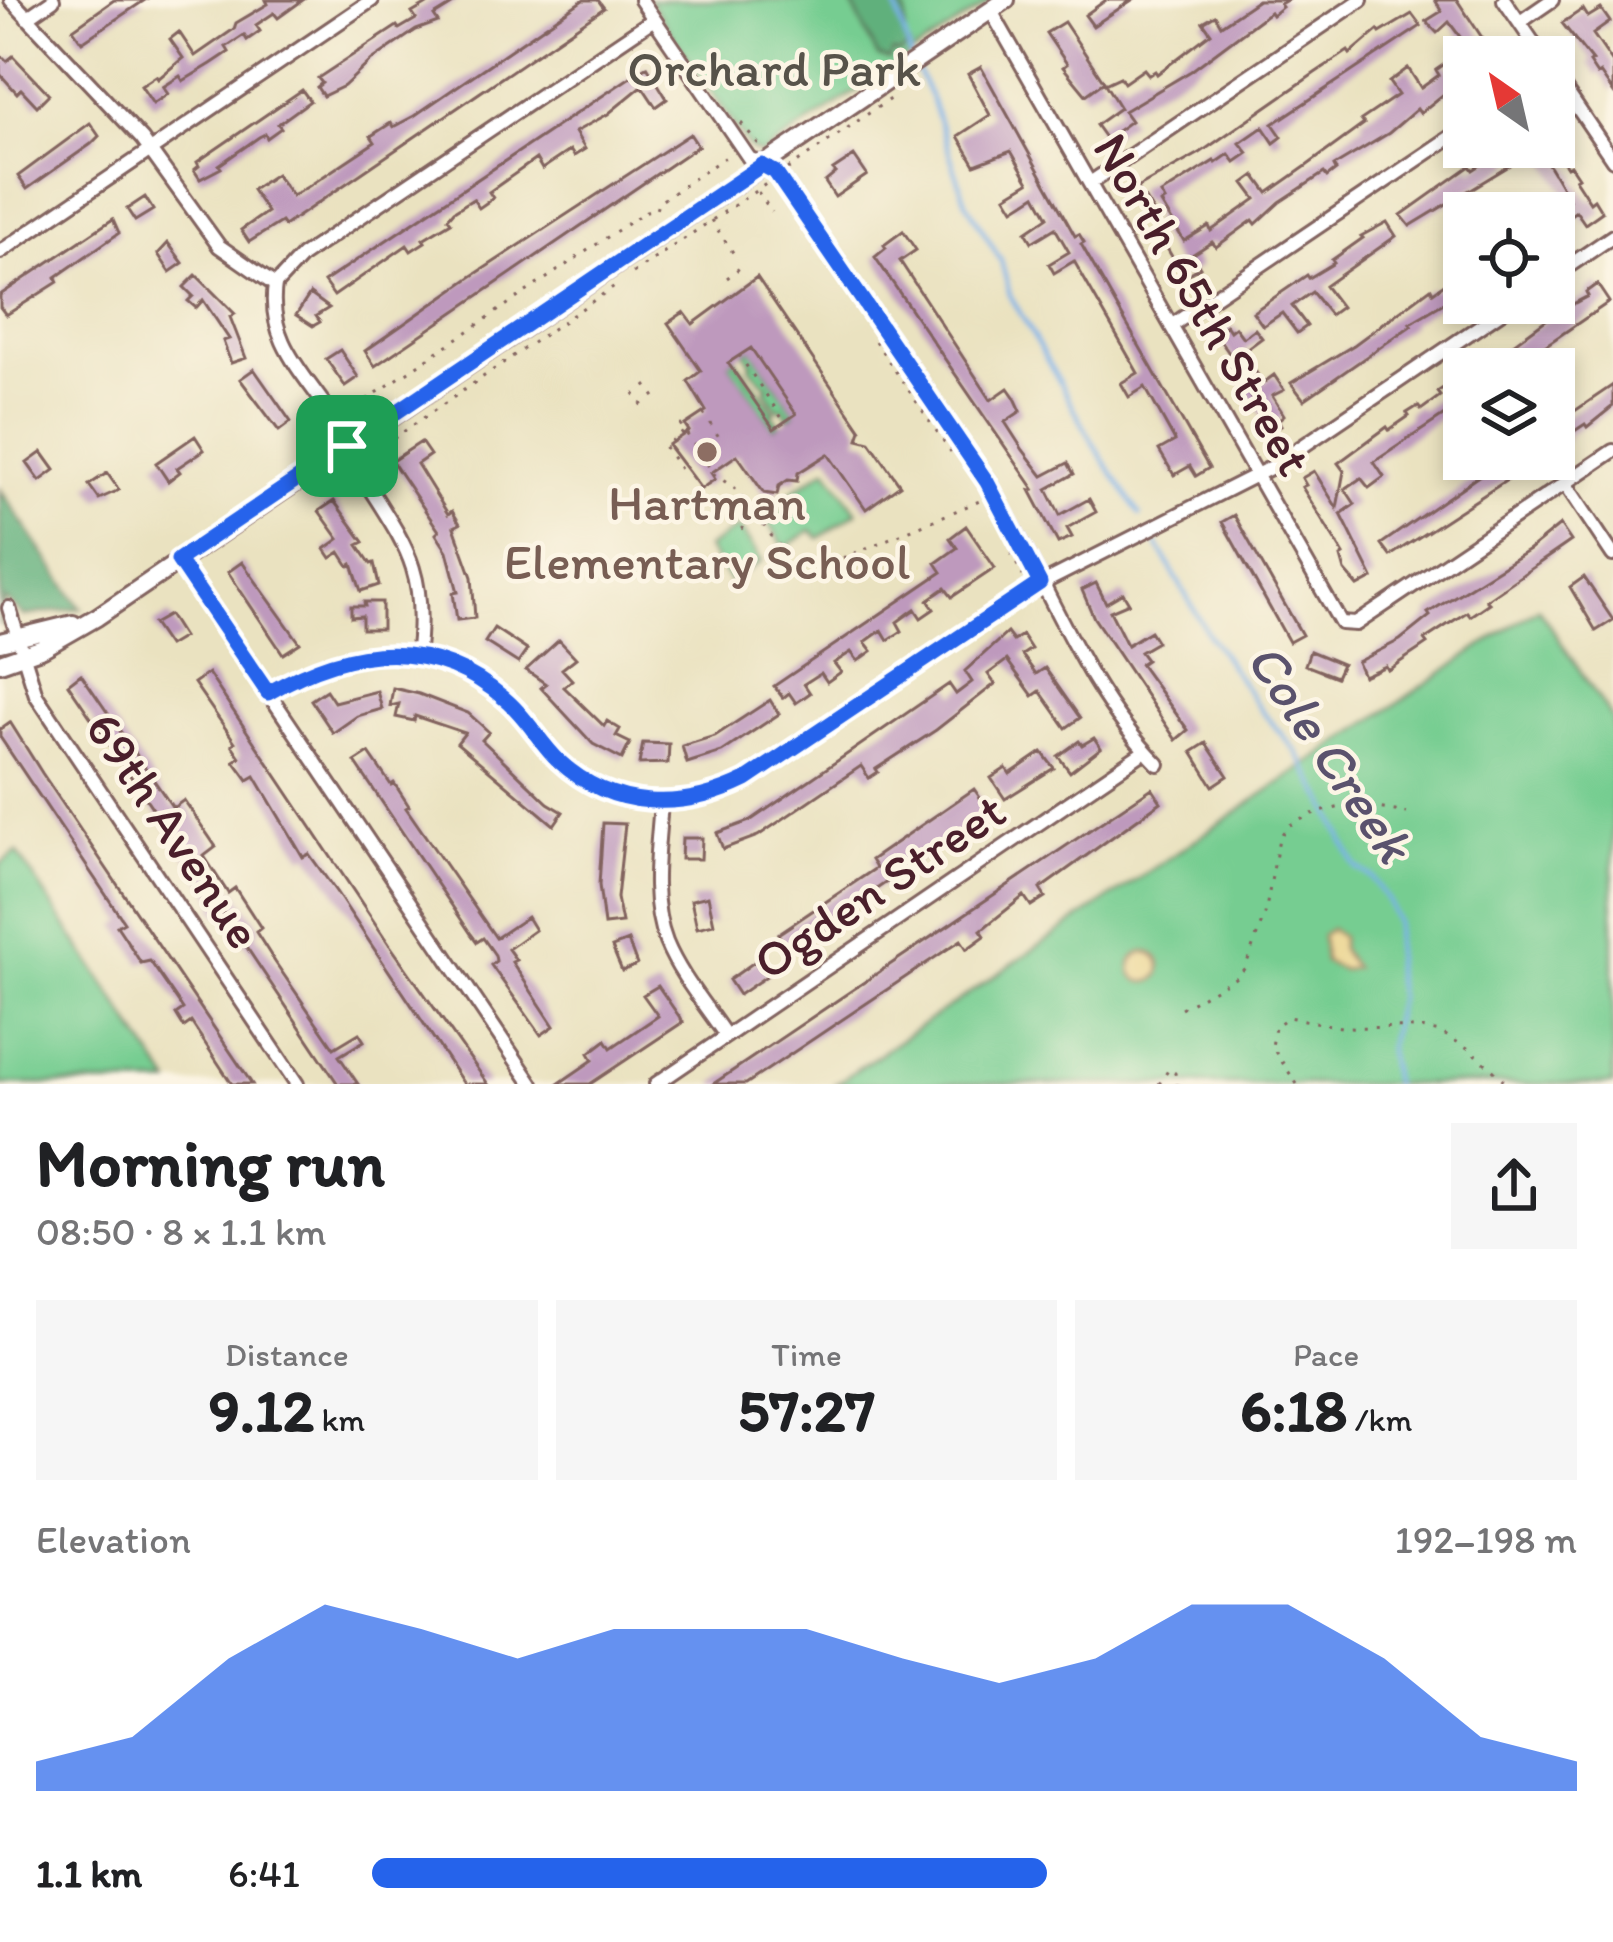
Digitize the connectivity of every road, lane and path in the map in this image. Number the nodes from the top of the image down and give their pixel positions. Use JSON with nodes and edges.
{"nodes":[{"id":1,"x":11,"y":0,"type":"edge"},
{"id":2,"x":53,"y":0,"type":"edge"},
{"id":3,"x":372,"y":0,"type":"edge"},
{"id":4,"x":641,"y":0,"type":"edge"},
{"id":5,"x":1360,"y":0,"type":"edge"},
{"id":6,"x":1504,"y":0,"type":"edge"},
{"id":7,"x":1552,"y":0,"type":"edge"},
{"id":8,"x":999,"y":5,"type":"edge"},
{"id":9,"x":27,"y":17,"type":"junction"},
{"id":10,"x":654,"y":19,"type":"junction"},
{"id":11,"x":1520,"y":22,"type":"junction"},
{"id":12,"x":1529,"y":36,"type":"edge"},
{"id":13,"x":891,"y":87,"type":"junction"},
{"id":14,"x":1575,"y":104,"type":"edge"},
{"id":15,"x":1443,"y":142,"type":"edge"},
{"id":16,"x":150,"y":150,"type":"junction"},
{"id":17,"x":731,"y":153,"type":"dead end"},
{"id":18,"x":1613,"y":160,"type":"edge"},
{"id":19,"x":762,"y":165,"type":"junction"},
{"id":20,"x":787,"y":170,"type":"dead end"},
{"id":21,"x":1090,"y":183,"type":"junction"},
{"id":22,"x":757,"y":190,"type":"junction"},
{"id":23,"x":776,"y":194,"type":"dead end"},
{"id":24,"x":774,"y":202,"type":"dead end"},
{"id":25,"x":712,"y":220,"type":"junction"},
{"id":26,"x":1613,"y":236,"type":"edge"},
{"id":27,"x":0,"y":252,"type":"edge"},
{"id":28,"x":734,"y":254,"type":"dead end"},
{"id":29,"x":1575,"y":262,"type":"edge"},
{"id":30,"x":742,"y":266,"type":"dead end"},
{"id":31,"x":633,"y":273,"type":"dead end"},
{"id":32,"x":727,"y":278,"type":"dead end"},
{"id":33,"x":620,"y":283,"type":"dead end"},
{"id":34,"x":275,"y":284,"type":"junction"},
{"id":35,"x":1483,"y":324,"type":"edge"},
{"id":36,"x":1171,"y":326,"type":"junction"},
{"id":37,"x":867,"y":328,"type":"dead end"},
{"id":38,"x":740,"y":355,"type":"dead end"},
{"id":39,"x":646,"y":385,"type":"dead end"},
{"id":40,"x":634,"y":393,"type":"dead end"},
{"id":41,"x":657,"y":400,"type":"dead end"},
{"id":42,"x":645,"y":409,"type":"dead end"},
{"id":43,"x":701,"y":410,"type":"dead end"},
{"id":44,"x":344,"y":416,"type":"dead end"},
{"id":45,"x":784,"y":421,"type":"dead end"},
{"id":46,"x":680,"y":424,"type":"dead end"},
{"id":47,"x":685,"y":431,"type":"junction"},
{"id":48,"x":347,"y":446,"type":"junction"},
{"id":49,"x":698,"y":450,"type":"junction"},
{"id":50,"x":1613,"y":451,"type":"edge"},
{"id":51,"x":364,"y":459,"type":"dead end"},
{"id":52,"x":956,"y":460,"type":"dead end"},
{"id":53,"x":680,"y":469,"type":"dead end"},
{"id":54,"x":1256,"y":476,"type":"junction"},
{"id":55,"x":1565,"y":483,"type":"junction"},
{"id":56,"x":974,"y":486,"type":"dead end"},
{"id":57,"x":983,"y":500,"type":"junction"},
{"id":58,"x":988,"y":508,"type":"dead end"},
{"id":59,"x":757,"y":517,"type":"junction"},
{"id":60,"x":741,"y":529,"type":"dead end"},
{"id":61,"x":1006,"y":543,"type":"dead end"},
{"id":62,"x":1613,"y":555,"type":"edge"},
{"id":63,"x":178,"y":560,"type":"junction"},
{"id":64,"x":1024,"y":578,"type":"dead end"},
{"id":65,"x":1040,"y":583,"type":"junction"},
{"id":66,"x":9,"y":608,"type":"dead end"},
{"id":67,"x":13,"y":646,"type":"edge"},
{"id":68,"x":417,"y":657,"type":"junction"},
{"id":69,"x":0,"y":663,"type":"edge"},
{"id":70,"x":268,"y":693,"type":"junction"},
{"id":71,"x":1145,"y":751,"type":"junction"},
{"id":72,"x":1158,"y":764,"type":"dead end"},
{"id":73,"x":661,"y":802,"type":"junction"},
{"id":74,"x":1407,"y":812,"type":"dead end"},
{"id":75,"x":1181,"y":1008,"type":"dead end"},
{"id":76,"x":726,"y":1036,"type":"junction"},
{"id":77,"x":297,"y":1084,"type":"edge"},
{"id":78,"x":532,"y":1084,"type":"edge"},
{"id":79,"x":656,"y":1084,"type":"edge"},
{"id":80,"x":1159,"y":1084,"type":"edge"},
{"id":81,"x":1177,"y":1084,"type":"edge"},
{"id":82,"x":1297,"y":1084,"type":"edge"},
{"id":83,"x":1508,"y":1084,"type":"edge"}],
"edges":[{"from":1,"to":9,"type":"street"},
{"from":2,"to":9,"type":"street"},
{"from":3,"to":16,"type":"street"},
{"from":4,"to":10,"type":"street"},
{"from":5,"to":21,"type":"street"},
{"from":6,"to":11,"type":"street"},
{"from":7,"to":11,"type":"street"},
{"from":8,"to":13,"type":"main road"},
{"from":8,"to":21,"type":"street","name":"North 65th Street"},
{"from":9,"to":16,"type":"street"},
{"from":10,"to":19,"type":"street"},
{"from":10,"to":34,"type":"street"},
{"from":11,"to":12,"type":"street"},
{"from":13,"to":19,"type":"main road"},
{"from":13,"to":20,"type":"path"},
{"from":14,"to":18,"type":"street"},
{"from":15,"to":36,"type":"street"},
{"from":16,"to":27,"type":"street"},
{"from":16,"to":34,"type":"street"},
{"from":17,"to":44,"type":"path"},
{"from":19,"to":48,"type":"main road"},
{"from":19,"to":65,"type":"street"},
{"from":21,"to":36,"type":"street","name":"North 65th Street"},
{"from":22,"to":23,"type":"path"},
{"from":22,"to":24,"type":"path"},
{"from":22,"to":25,"type":"path"},
{"from":25,"to":28,"type":"path"},
{"from":25,"to":31,"type":"path"},
{"from":26,"to":29,"type":"street"},
{"from":30,"to":32,"type":"path"},
{"from":33,"to":51,"type":"path"},
{"from":34,"to":48,"type":"street"},
{"from":35,"to":54,"type":"street"},
{"from":36,"to":54,"type":"street","name":"North 65th Street"},
{"from":37,"to":52,"type":"path"},
{"from":38,"to":45,"type":"path"},
{"from":39,"to":41,"type":"path"},
{"from":40,"to":42,"type":"path"},
{"from":43,"to":49,"type":"path"},
{"from":46,"to":47,"type":"path"},
{"from":47,"to":49,"type":"path"},
{"from":47,"to":53,"type":"path"},
{"from":48,"to":63,"type":"main road"},
{"from":48,"to":68,"type":"street"},
{"from":49,"to":59,"type":"path"},
{"from":50,"to":55,"type":"street"},
{"from":54,"to":55,"type":"street","name":"North 65th Street"},
{"from":54,"to":65,"type":"street"},
{"from":55,"to":62,"type":"street"},
{"from":56,"to":57,"type":"path"},
{"from":57,"to":58,"type":"path"},
{"from":57,"to":59,"type":"path"},
{"from":59,"to":60,"type":"path"},
{"from":61,"to":64,"type":"path"},
{"from":63,"to":67,"type":"main road"},
{"from":63,"to":70,"type":"street"},
{"from":65,"to":71,"type":"street"},
{"from":65,"to":73,"type":"street"},
{"from":66,"to":67,"type":"street","name":"69th Avenue"},
{"from":67,"to":69,"type":"main road"},
{"from":67,"to":77,"type":"street","name":"69th Avenue"},
{"from":68,"to":70,"type":"street"},
{"from":68,"to":73,"type":"street"},
{"from":70,"to":78,"type":"street"},
{"from":71,"to":72,"type":"street"},
{"from":71,"to":76,"type":"street","name":"Ogden Street"},
{"from":73,"to":76,"type":"street"},
{"from":74,"to":75,"type":"path"},
{"from":76,"to":79,"type":"street","name":"Ogden Street"},
{"from":80,"to":81,"type":"path"},
{"from":82,"to":83,"type":"path"}]}
